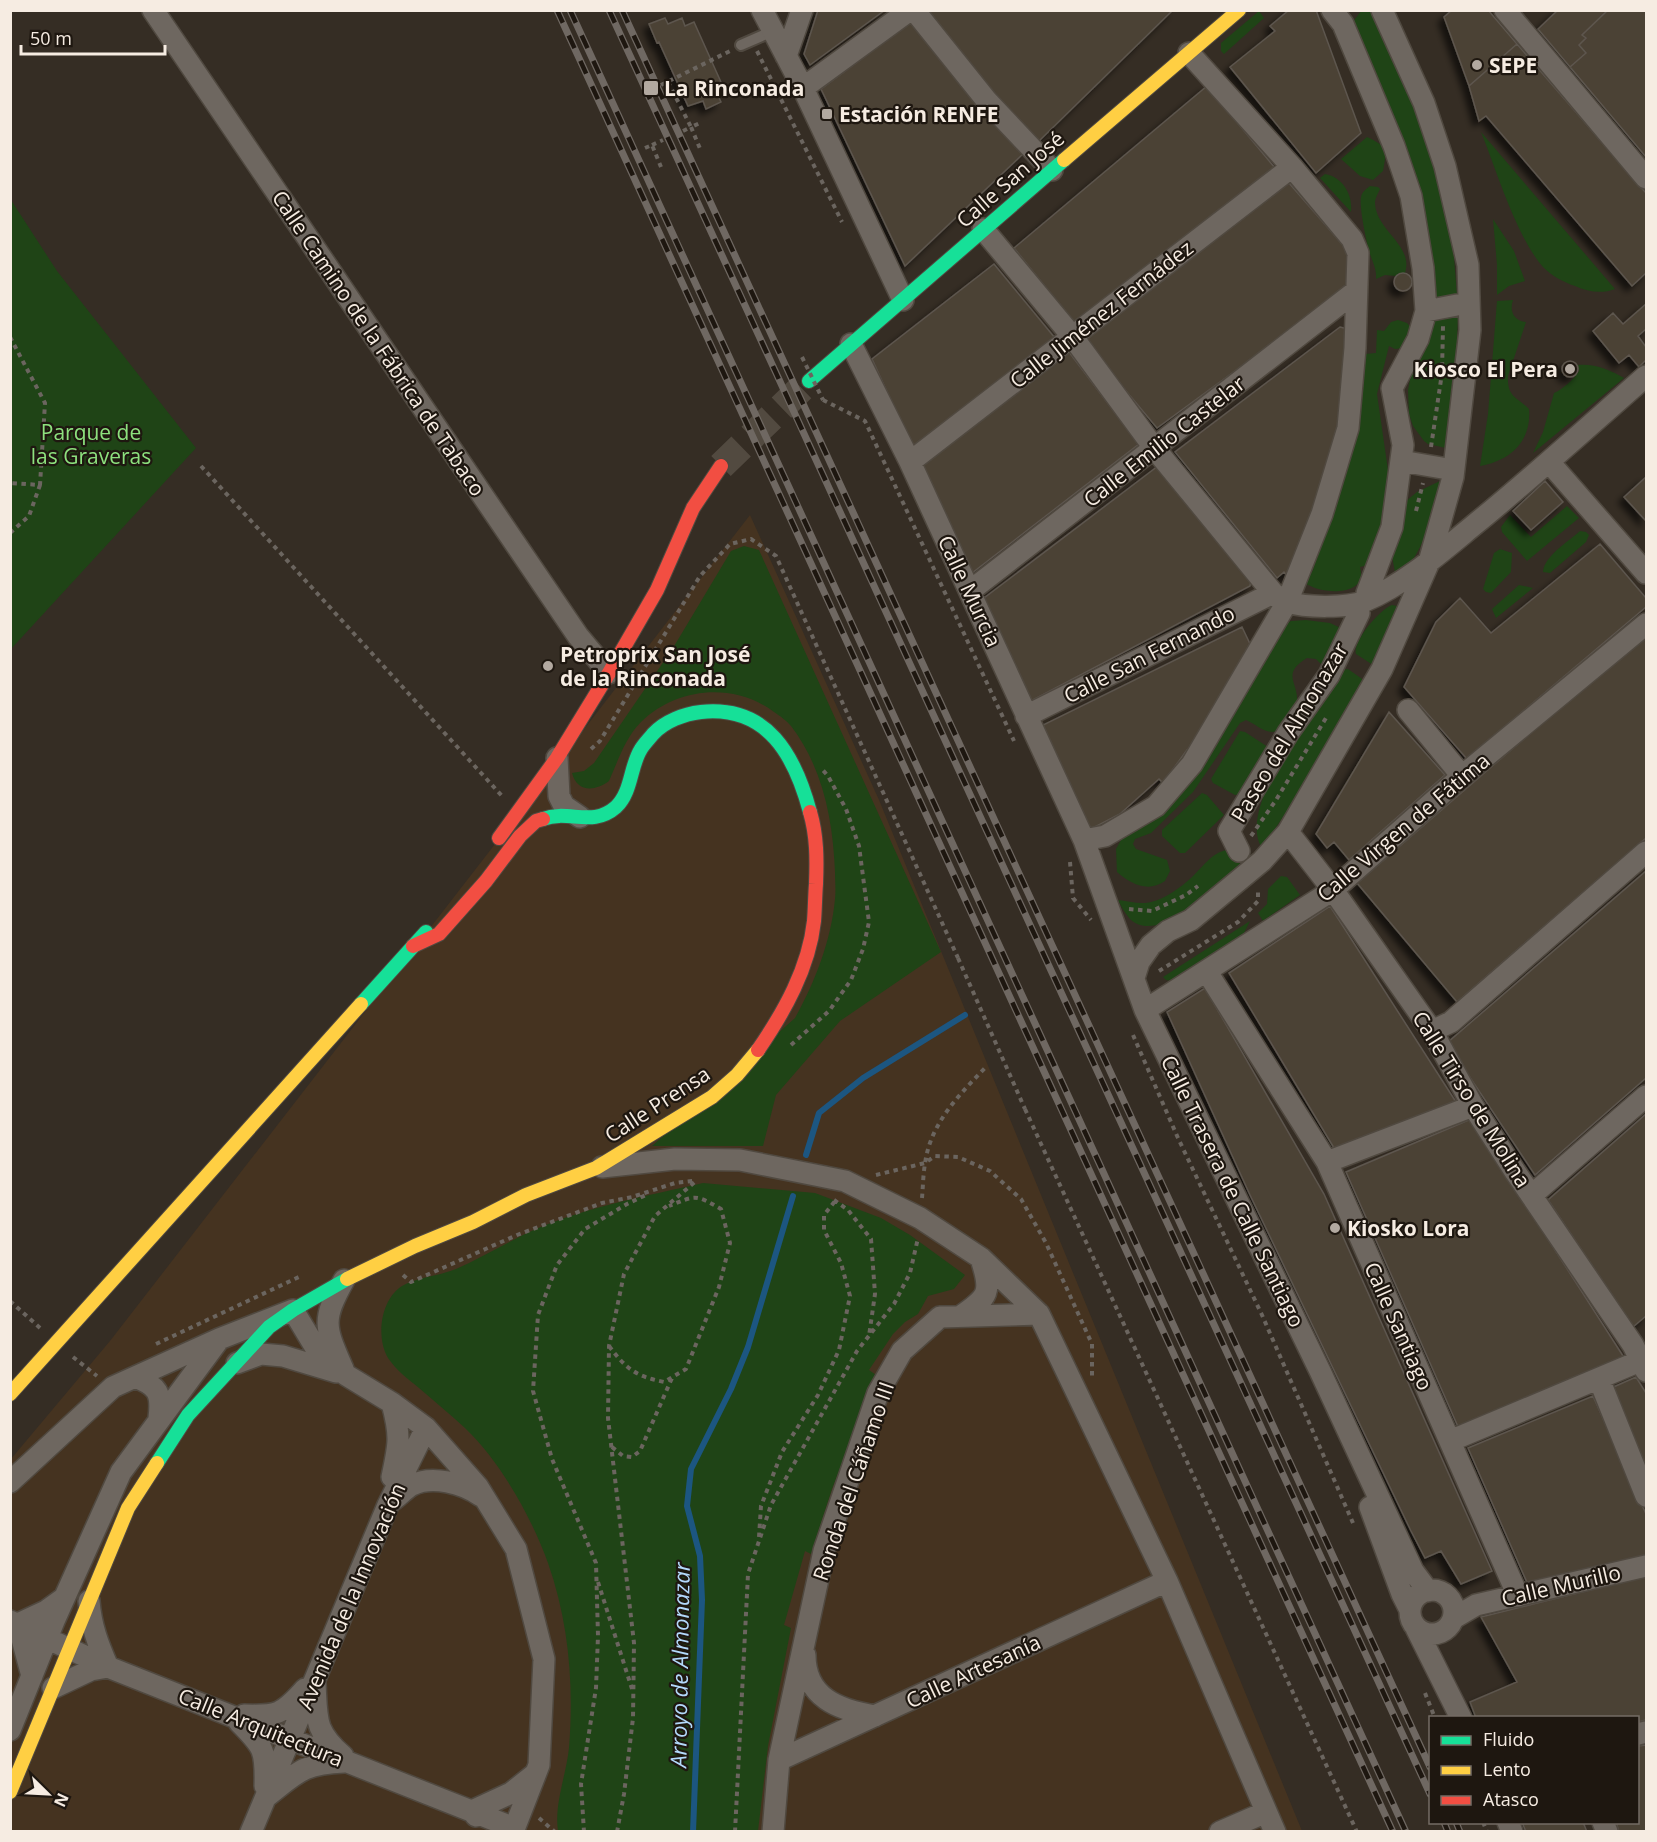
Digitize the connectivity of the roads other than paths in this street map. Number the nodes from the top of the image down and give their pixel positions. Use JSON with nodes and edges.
{"nodes":[{"id":1,"x":153,"y":10,"type":"edge"},
{"id":2,"x":762,"y":10,"type":"edge"},
{"id":3,"x":802,"y":10,"type":"edge"},
{"id":4,"x":910,"y":10,"type":"edge"},
{"id":5,"x":915,"y":10,"type":"edge"},
{"id":6,"x":1239,"y":10,"type":"edge"},
{"id":7,"x":1382,"y":10,"type":"edge"},
{"id":8,"x":1505,"y":10,"type":"edge"},
{"id":9,"x":1334,"y":11,"type":"edge"},
{"id":10,"x":773,"y":32,"type":"junction"},
{"id":11,"x":747,"y":43,"type":"road end"},
{"id":12,"x":1189,"y":53,"type":"junction"},
{"id":13,"x":786,"y":56,"type":"junction"},
{"id":14,"x":803,"y":88,"type":"junction"},
{"id":15,"x":1292,"y":167,"type":"junction"},
{"id":16,"x":1052,"y":170,"type":"junction"},
{"id":17,"x":1647,"y":178,"type":"edge"},
{"id":18,"x":983,"y":229,"type":"junction"},
{"id":19,"x":1356,"y":291,"type":"junction"},
{"id":20,"x":903,"y":300,"type":"junction"},
{"id":21,"x":1072,"y":336,"type":"junction"},
{"id":22,"x":851,"y":344,"type":"junction"},
{"id":23,"x":1647,"y":375,"type":"edge"},
{"id":24,"x":809,"y":381,"type":"tunnel mouth"},
{"id":25,"x":1155,"y":449,"type":"junction"},
{"id":26,"x":1401,"y":461,"type":"junction"},
{"id":27,"x":910,"y":462,"type":"junction"},
{"id":28,"x":1549,"y":462,"type":"junction"},
{"id":29,"x":721,"y":466,"type":"tunnel mouth"},
{"id":30,"x":1435,"y":467,"type":"road end"},
{"id":31,"x":1447,"y":500,"type":"junction"},
{"id":32,"x":1481,"y":519,"type":"junction"},
{"id":33,"x":1429,"y":562,"type":"junction"},
{"id":34,"x":1647,"y":573,"type":"edge"},
{"id":35,"x":970,"y":591,"type":"junction"},
{"id":36,"x":1280,"y":598,"type":"junction"},
{"id":37,"x":1363,"y":603,"type":"junction"},
{"id":38,"x":1412,"y":604,"type":"junction"},
{"id":39,"x":1647,"y":624,"type":"edge"},
{"id":40,"x":609,"y":673,"type":"junction"},
{"id":41,"x":1408,"y":710,"type":"dead end"},
{"id":42,"x":1026,"y":716,"type":"junction"},
{"id":43,"x":557,"y":758,"type":"junction"},
{"id":44,"x":1462,"y":776,"type":"junction"},
{"id":45,"x":580,"y":817,"type":"junction"},
{"id":46,"x":1288,"y":832,"type":"junction"},
{"id":47,"x":1094,"y":838,"type":"junction"},
{"id":48,"x":490,"y":849,"type":"dead end"},
{"id":49,"x":1239,"y":852,"type":"road end"},
{"id":50,"x":1647,"y":852,"type":"edge"},
{"id":51,"x":1333,"y":890,"type":"junction"},
{"id":52,"x":456,"y":894,"type":"dead end"},
{"id":53,"x":1117,"y":932,"type":"junction"},
{"id":54,"x":1168,"y":932,"type":"junction"},
{"id":55,"x":413,"y":945,"type":"junction"},
{"id":56,"x":1207,"y":972,"type":"junction"},
{"id":57,"x":1134,"y":978,"type":"junction"},
{"id":58,"x":1145,"y":1010,"type":"junction"},
{"id":59,"x":1432,"y":1031,"type":"junction"},
{"id":60,"x":1647,"y":1096,"type":"edge"},
{"id":61,"x":1473,"y":1106,"type":"junction"},
{"id":62,"x":1327,"y":1162,"type":"junction"},
{"id":63,"x":596,"y":1168,"type":"junction"},
{"id":64,"x":1532,"y":1195,"type":"junction"},
{"id":65,"x":981,"y":1258,"type":"junction"},
{"id":66,"x":344,"y":1280,"type":"junction"},
{"id":67,"x":293,"y":1310,"type":"junction"},
{"id":68,"x":1039,"y":1314,"type":"junction"},
{"id":69,"x":961,"y":1316,"type":"junction"},
{"id":70,"x":219,"y":1339,"type":"junction"},
{"id":71,"x":1642,"y":1353,"type":"edge"},
{"id":72,"x":236,"y":1363,"type":"junction"},
{"id":73,"x":1320,"y":1371,"type":"junction"},
{"id":74,"x":345,"y":1375,"type":"junction"},
{"id":75,"x":135,"y":1377,"type":"junction"},
{"id":76,"x":1599,"y":1379,"type":"junction"},
{"id":77,"x":10,"y":1394,"type":"edge"},
{"id":78,"x":392,"y":1403,"type":"junction"},
{"id":79,"x":159,"y":1418,"type":"junction"},
{"id":80,"x":426,"y":1428,"type":"junction"},
{"id":81,"x":1450,"y":1441,"type":"junction"},
{"id":82,"x":10,"y":1482,"type":"edge"},
{"id":83,"x":1647,"y":1496,"type":"edge"},
{"id":84,"x":485,"y":1498,"type":"junction"},
{"id":85,"x":388,"y":1505,"type":"junction"},
{"id":86,"x":1647,"y":1566,"type":"edge"},
{"id":87,"x":1167,"y":1581,"type":"junction"},
{"id":88,"x":1428,"y":1591,"type":"junction"},
{"id":89,"x":1518,"y":1596,"type":"junction"},
{"id":90,"x":65,"y":1597,"type":"junction"},
{"id":91,"x":87,"y":1606,"type":"junction"},
{"id":92,"x":1449,"y":1618,"type":"junction"},
{"id":93,"x":1413,"y":1619,"type":"junction"},
{"id":94,"x":14,"y":1622,"type":"edge"},
{"id":95,"x":48,"y":1638,"type":"junction"},
{"id":96,"x":804,"y":1642,"type":"junction"},
{"id":97,"x":70,"y":1648,"type":"junction"},
{"id":98,"x":1436,"y":1664,"type":"junction"},
{"id":99,"x":108,"y":1667,"type":"junction"},
{"id":100,"x":32,"y":1676,"type":"junction"},
{"id":101,"x":315,"y":1677,"type":"junction"},
{"id":102,"x":53,"y":1688,"type":"junction"},
{"id":103,"x":232,"y":1715,"type":"junction"},
{"id":104,"x":875,"y":1716,"type":"junction"},
{"id":105,"x":1460,"y":1716,"type":"edge"},
{"id":106,"x":10,"y":1730,"type":"edge"},
{"id":107,"x":290,"y":1738,"type":"junction"},
{"id":108,"x":779,"y":1760,"type":"junction"},
{"id":109,"x":351,"y":1762,"type":"junction"},
{"id":110,"x":535,"y":1773,"type":"junction"},
{"id":111,"x":10,"y":1792,"type":"edge"},
{"id":112,"x":265,"y":1798,"type":"junction"},
{"id":113,"x":472,"y":1811,"type":"junction"},
{"id":114,"x":1266,"y":1812,"type":"junction"},
{"id":115,"x":514,"y":1830,"type":"edge"},
{"id":116,"x":251,"y":1832,"type":"edge"},
{"id":117,"x":486,"y":1832,"type":"edge"},
{"id":118,"x":772,"y":1832,"type":"edge"},
{"id":119,"x":1220,"y":1832,"type":"edge"},
{"id":120,"x":1275,"y":1832,"type":"edge"}],
"edges":[{"from":1,"to":40,"type":"street","name":"Calle Camino de la Fábrica de Tabaco"},
{"from":2,"to":10,"type":"street"},
{"from":3,"to":13,"type":"street"},
{"from":4,"to":14,"type":"street"},
{"from":5,"to":16,"type":"street"},
{"from":6,"to":12,"type":"street","name":"Calle San José"},
{"from":7,"to":31,"type":"street"},
{"from":8,"to":17,"type":"street"},
{"from":9,"to":26,"type":"street","name":"Paseo del Almonazar"},
{"from":10,"to":11,"type":"lane"},
{"from":10,"to":13,"type":"street"},
{"from":12,"to":15,"type":"street"},
{"from":12,"to":16,"type":"street","name":"Calle San José"},
{"from":13,"to":14,"type":"street"},
{"from":14,"to":20,"type":"street"},
{"from":15,"to":19,"type":"street"},
{"from":15,"to":21,"type":"street","name":"Calle Jiménez Fernádez"},
{"from":16,"to":18,"type":"street","name":"Calle San José"},
{"from":18,"to":20,"type":"street","name":"Calle San José"},
{"from":18,"to":21,"type":"street"},
{"from":19,"to":25,"type":"street","name":"Calle Emilio Castelar"},
{"from":19,"to":36,"type":"street"},
{"from":20,"to":22,"type":"street","name":"Calle San José"},
{"from":21,"to":25,"type":"street"},
{"from":21,"to":27,"type":"street","name":"Calle Jiménez Fernádez"},
{"from":22,"to":24,"type":"street","name":"Calle San José"},
{"from":22,"to":27,"type":"street","name":"Calle Murcia"},
{"from":23,"to":28,"type":"street"},
{"from":25,"to":35,"type":"street","name":"Calle Emilio Castelar"},
{"from":25,"to":36,"type":"street"},
{"from":26,"to":30,"type":"street"},
{"from":26,"to":37,"type":"street","name":"Paseo del Almonazar"},
{"from":27,"to":35,"type":"street","name":"Calle Murcia"},
{"from":28,"to":32,"type":"street"},
{"from":28,"to":34,"type":"street"},
{"from":29,"to":40,"type":"street"},
{"from":31,"to":32,"type":"street"},
{"from":31,"to":33,"type":"street"},
{"from":32,"to":33,"type":"street"},
{"from":33,"to":37,"type":"street"},
{"from":33,"to":38,"type":"street"},
{"from":35,"to":42,"type":"street","name":"Calle Murcia"},
{"from":36,"to":37,"type":"street"},
{"from":36,"to":42,"type":"street","name":"Calle San Fernando"},
{"from":36,"to":47,"type":"street"},
{"from":37,"to":38,"type":"street"},
{"from":37,"to":49,"type":"street","name":"Paseo del Almonazar"},
{"from":38,"to":46,"type":"street"},
{"from":39,"to":44,"type":"street","name":"Calle Virgen de Fátima"},
{"from":40,"to":43,"type":"street"},
{"from":41,"to":44,"type":"street"},
{"from":42,"to":47,"type":"street","name":"Calle Murcia"},
{"from":43,"to":45,"type":"street"},
{"from":43,"to":48,"type":"street"},
{"from":44,"to":51,"type":"street","name":"Calle Virgen de Fátima"},
{"from":45,"to":55,"type":"street","name":"Calle Prensa"},
{"from":45,"to":63,"type":"street","name":"Calle Prensa"},
{"from":46,"to":51,"type":"street","name":"Calle Tirso de Molina"},
{"from":46,"to":54,"type":"street"},
{"from":47,"to":53,"type":"street","name":"Calle Murcia"},
{"from":50,"to":59,"type":"street"},
{"from":51,"to":56,"type":"street","name":"Calle Virgen de Fátima"},
{"from":51,"to":59,"type":"street","name":"Calle Tirso de Molina"},
{"from":52,"to":55,"type":"street"},
{"from":53,"to":54,"type":"street"},
{"from":53,"to":57,"type":"street","name":"Calle Trasera de Calle Santiago"},
{"from":54,"to":57,"type":"street"},
{"from":55,"to":77,"type":"street"},
{"from":56,"to":58,"type":"street","name":"Calle Virgen de Fátima"},
{"from":56,"to":62,"type":"street","name":"Calle Santiago"},
{"from":57,"to":58,"type":"street","name":"Calle Trasera de Calle Santiago"},
{"from":58,"to":73,"type":"street","name":"Calle Trasera de Calle Santiago"},
{"from":59,"to":61,"type":"street","name":"Calle Tirso de Molina"},
{"from":60,"to":64,"type":"street"},
{"from":61,"to":62,"type":"street"},
{"from":61,"to":64,"type":"street","name":"Calle Tirso de Molina"},
{"from":62,"to":81,"type":"street","name":"Calle Santiago"},
{"from":63,"to":65,"type":"street"},
{"from":63,"to":66,"type":"street","name":"Calle Prensa"},
{"from":64,"to":71,"type":"street","name":"Calle Tirso de Molina"},
{"from":65,"to":68,"type":"street"},
{"from":65,"to":69,"type":"street"},
{"from":66,"to":67,"type":"street","name":"Calle Prensa"},
{"from":66,"to":74,"type":"street"},
{"from":67,"to":70,"type":"street"},
{"from":67,"to":72,"type":"street","name":"Calle Prensa"},
{"from":67,"to":74,"type":"street"},
{"from":68,"to":69,"type":"street","name":"Ronda del Cáñamo III"},
{"from":68,"to":87,"type":"street"},
{"from":69,"to":96,"type":"street","name":"Ronda del Cáñamo III"},
{"from":70,"to":75,"type":"street"},
{"from":70,"to":79,"type":"street"},
{"from":71,"to":76,"type":"street"},
{"from":72,"to":74,"type":"street"},
{"from":72,"to":91,"type":"street","name":"Calle Prensa"},
{"from":73,"to":88,"type":"street","name":"Calle Trasera de Calle Santiago"},
{"from":73,"to":93,"type":"street","name":"Calle Trasera de Calle Santiago"},
{"from":74,"to":78,"type":"street"},
{"from":75,"to":79,"type":"street"},
{"from":75,"to":82,"type":"street"},
{"from":76,"to":81,"type":"street"},
{"from":76,"to":83,"type":"street"},
{"from":78,"to":80,"type":"street"},
{"from":78,"to":85,"type":"street"},
{"from":79,"to":90,"type":"street"},
{"from":80,"to":84,"type":"street"},
{"from":80,"to":85,"type":"street","name":"Avenida de la Innovación"},
{"from":81,"to":89,"type":"street","name":"Calle Santiago"},
{"from":84,"to":85,"type":"street"},
{"from":84,"to":110,"type":"street"},
{"from":85,"to":101,"type":"street","name":"Avenida de la Innovación"},
{"from":86,"to":89,"type":"street","name":"Calle Murillo"},
{"from":87,"to":104,"type":"street","name":"Calle Artesanía"},
{"from":87,"to":114,"type":"street"},
{"from":88,"to":92,"type":"street"},
{"from":88,"to":93,"type":"street"},
{"from":89,"to":92,"type":"street","name":"Calle Murillo"},
{"from":90,"to":94,"type":"street"},
{"from":90,"to":95,"type":"street"},
{"from":91,"to":97,"type":"street","name":"Calle Prensa"},
{"from":91,"to":99,"type":"street"},
{"from":92,"to":93,"type":"street"},
{"from":92,"to":98,"type":"street"},
{"from":93,"to":98,"type":"street","name":"Calle Trasera de Calle Santiago"},
{"from":94,"to":95,"type":"street","name":"Calle Arquitectura"},
{"from":94,"to":100,"type":"street"},
{"from":95,"to":97,"type":"street","name":"Calle Arquitectura"},
{"from":95,"to":100,"type":"street"},
{"from":96,"to":104,"type":"street"},
{"from":96,"to":108,"type":"street","name":"Ronda del Cáñamo III"},
{"from":97,"to":99,"type":"street","name":"Calle Arquitectura"},
{"from":97,"to":102,"type":"street","name":"Calle Prensa"},
{"from":98,"to":105,"type":"street","name":"Calle Trasera de Calle Santiago"},
{"from":99,"to":102,"type":"street"},
{"from":99,"to":103,"type":"street","name":"Calle Arquitectura"},
{"from":100,"to":106,"type":"street"},
{"from":101,"to":103,"type":"street"},
{"from":101,"to":107,"type":"street","name":"Avenida de la Innovación"},
{"from":101,"to":109,"type":"street"},
{"from":102,"to":111,"type":"street","name":"Calle Prensa"},
{"from":103,"to":107,"type":"street","name":"Calle Arquitectura"},
{"from":103,"to":112,"type":"street"},
{"from":104,"to":108,"type":"street","name":"Calle Artesanía"},
{"from":107,"to":109,"type":"street","name":"Calle Arquitectura"},
{"from":107,"to":112,"type":"street","name":"Avenida de la Innovación"},
{"from":108,"to":118,"type":"street","name":"Ronda del Cáñamo III"},
{"from":109,"to":112,"type":"street"},
{"from":109,"to":113,"type":"street","name":"Calle Arquitectura"},
{"from":110,"to":113,"type":"street"},
{"from":110,"to":115,"type":"street"},
{"from":112,"to":116,"type":"street","name":"Avenida de la Innovación"},
{"from":113,"to":115,"type":"street","name":"Calle Arquitectura"},
{"from":113,"to":117,"type":"street"},
{"from":114,"to":119,"type":"street"},
{"from":114,"to":120,"type":"street"}]}
